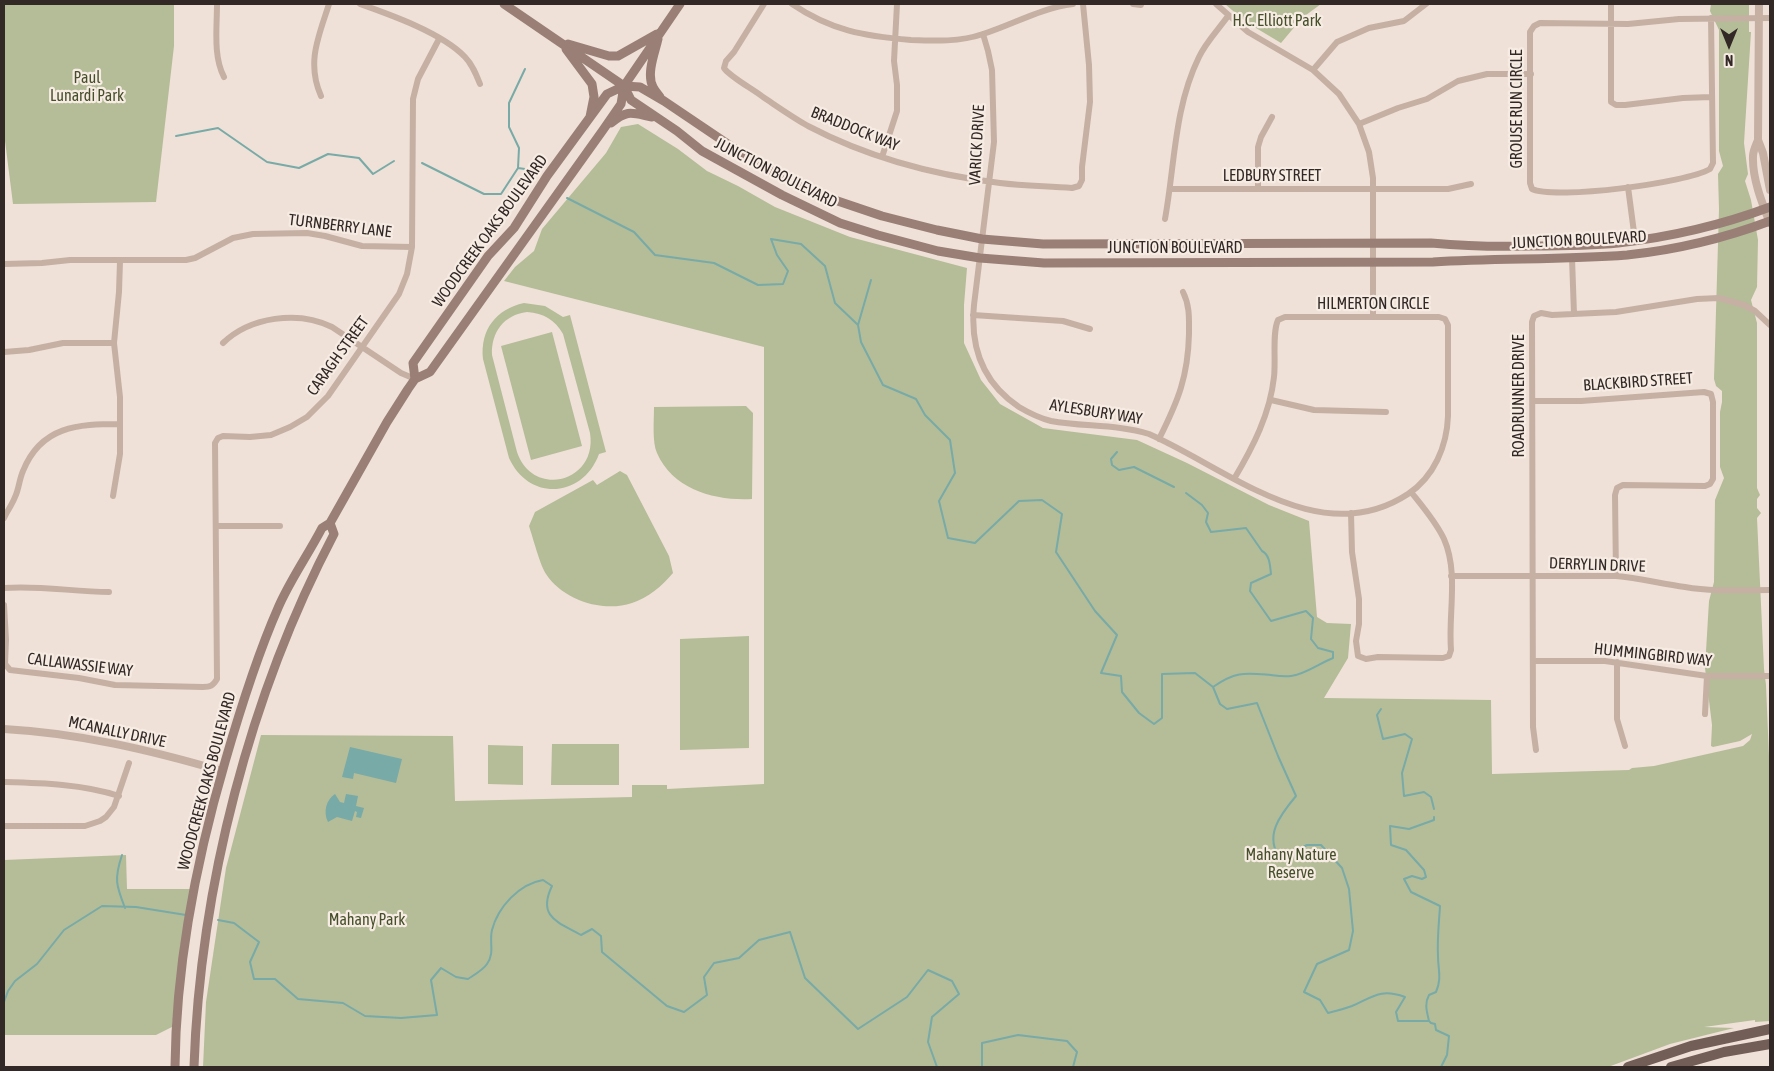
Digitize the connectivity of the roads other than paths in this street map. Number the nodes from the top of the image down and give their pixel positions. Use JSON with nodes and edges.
{"nodes":[{"id":1,"x":217,"y":4,"type":"edge"},
{"id":2,"x":329,"y":4,"type":"edge"},
{"id":3,"x":360,"y":4,"type":"edge"},
{"id":4,"x":504,"y":4,"type":"edge"},
{"id":5,"x":680,"y":4,"type":"edge"},
{"id":6,"x":764,"y":4,"type":"edge"},
{"id":7,"x":792,"y":4,"type":"edge"},
{"id":8,"x":896,"y":4,"type":"edge"},
{"id":9,"x":1073,"y":4,"type":"edge"},
{"id":10,"x":1083,"y":4,"type":"edge"},
{"id":11,"x":1133,"y":4,"type":"edge"},
{"id":12,"x":1141,"y":4,"type":"edge"},
{"id":13,"x":1216,"y":4,"type":"edge"},
{"id":14,"x":1426,"y":4,"type":"edge"},
{"id":15,"x":1611,"y":4,"type":"edge"},
{"id":16,"x":1759,"y":4,"type":"edge"},
{"id":17,"x":1228,"y":16,"type":"junction"},
{"id":18,"x":1711,"y":18,"type":"junction"},
{"id":19,"x":1759,"y":18,"type":"junction"},
{"id":20,"x":1770,"y":18,"type":"edge"},
{"id":21,"x":1611,"y":24,"type":"junction"},
{"id":22,"x":659,"y":32,"type":"junction"},
{"id":23,"x":983,"y":34,"type":"junction"},
{"id":24,"x":894,"y":38,"type":"junction"},
{"id":25,"x":439,"y":39,"type":"junction"},
{"id":26,"x":559,"y":41,"type":"junction"},
{"id":27,"x":1313,"y":70,"type":"junction"},
{"id":28,"x":1531,"y":74,"type":"junction"},
{"id":29,"x":224,"y":78,"type":"dead end"},
{"id":30,"x":480,"y":84,"type":"dead end"},
{"id":31,"x":624,"y":86,"type":"junction"},
{"id":32,"x":321,"y":96,"type":"dead end"},
{"id":33,"x":1711,"y":97,"type":"junction"},
{"id":34,"x":664,"y":101,"type":"junction"},
{"id":35,"x":1272,"y":117,"type":"dead end"},
{"id":36,"x":656,"y":118,"type":"junction"},
{"id":37,"x":590,"y":119,"type":"junction"},
{"id":38,"x":1359,"y":124,"type":"junction"},
{"id":39,"x":603,"y":130,"type":"junction"},
{"id":40,"x":1758,"y":140,"type":"junction"},
{"id":41,"x":882,"y":157,"type":"junction"},
{"id":42,"x":990,"y":182,"type":"junction"},
{"id":43,"x":1471,"y":184,"type":"dead end"},
{"id":44,"x":1628,"y":187,"type":"junction"},
{"id":45,"x":1171,"y":189,"type":"junction"},
{"id":46,"x":1258,"y":189,"type":"junction"},
{"id":47,"x":1373,"y":189,"type":"junction"},
{"id":48,"x":1770,"y":190,"type":"edge"},
{"id":49,"x":1768,"y":208,"type":"edge"},
{"id":50,"x":1166,"y":220,"type":"dead end"},
{"id":51,"x":1770,"y":221,"type":"edge"},
{"id":52,"x":982,"y":239,"type":"junction"},
{"id":53,"x":1635,"y":240,"type":"junction"},
{"id":54,"x":1373,"y":243,"type":"junction"},
{"id":55,"x":412,"y":247,"type":"junction"},
{"id":56,"x":980,"y":258,"type":"junction"},
{"id":57,"x":1572,"y":258,"type":"junction"},
{"id":58,"x":120,"y":261,"type":"junction"},
{"id":59,"x":1373,"y":262,"type":"junction"},
{"id":60,"x":4,"y":264,"type":"edge"},
{"id":61,"x":1183,"y":292,"type":"dead end"},
{"id":62,"x":1574,"y":314,"type":"junction"},
{"id":63,"x":973,"y":315,"type":"junction"},
{"id":64,"x":1374,"y":318,"type":"junction"},
{"id":65,"x":1770,"y":325,"type":"edge"},
{"id":66,"x":1090,"y":329,"type":"dead end"},
{"id":67,"x":114,"y":342,"type":"junction"},
{"id":68,"x":223,"y":343,"type":"dead end"},
{"id":69,"x":362,"y":347,"type":"junction"},
{"id":70,"x":4,"y":352,"type":"edge"},
{"id":71,"x":415,"y":379,"type":"junction"},
{"id":72,"x":1271,"y":400,"type":"junction"},
{"id":73,"x":1533,"y":400,"type":"junction"},
{"id":74,"x":1386,"y":412,"type":"dead end"},
{"id":75,"x":120,"y":424,"type":"junction"},
{"id":76,"x":1159,"y":439,"type":"junction"},
{"id":77,"x":1234,"y":479,"type":"junction"},
{"id":78,"x":1411,"y":492,"type":"junction"},
{"id":79,"x":113,"y":496,"type":"dead end"},
{"id":80,"x":1351,"y":513,"type":"junction"},
{"id":81,"x":4,"y":518,"type":"edge"},
{"id":82,"x":330,"y":523,"type":"junction"},
{"id":83,"x":216,"y":526,"type":"junction"},
{"id":84,"x":280,"y":526,"type":"dead end"},
{"id":85,"x":1451,"y":576,"type":"junction"},
{"id":86,"x":1533,"y":576,"type":"junction"},
{"id":87,"x":1616,"y":576,"type":"junction"},
{"id":88,"x":4,"y":588,"type":"edge"},
{"id":89,"x":1770,"y":590,"type":"edge"},
{"id":90,"x":110,"y":592,"type":"dead end"},
{"id":91,"x":4,"y":605,"type":"edge"},
{"id":92,"x":1533,"y":661,"type":"junction"},
{"id":93,"x":1617,"y":662,"type":"junction"},
{"id":94,"x":1707,"y":676,"type":"junction"},
{"id":95,"x":1770,"y":676,"type":"edge"},
{"id":96,"x":214,"y":684,"type":"joint"},
{"id":97,"x":1705,"y":714,"type":"dead end"},
{"id":98,"x":4,"y":729,"type":"edge"},
{"id":99,"x":1625,"y":746,"type":"dead end"},
{"id":100,"x":1536,"y":750,"type":"dead end"},
{"id":101,"x":129,"y":763,"type":"dead end"},
{"id":102,"x":222,"y":771,"type":"junction"},
{"id":103,"x":240,"y":776,"type":"junction"},
{"id":104,"x":4,"y":782,"type":"edge"},
{"id":105,"x":119,"y":796,"type":"junction"},
{"id":106,"x":4,"y":826,"type":"edge"},
{"id":107,"x":1770,"y":1029,"type":"edge"},
{"id":108,"x":1770,"y":1044,"type":"edge"},
{"id":109,"x":1672,"y":1051,"type":"junction"},
{"id":110,"x":1708,"y":1056,"type":"junction"},
{"id":111,"x":174,"y":1067,"type":"edge"},
{"id":112,"x":194,"y":1067,"type":"edge"},
{"id":113,"x":1628,"y":1067,"type":"edge"},
{"id":114,"x":1676,"y":1067,"type":"edge"},
{"id":115,"x":1700,"y":1067,"type":"edge"}],
"edges":[{"from":1,"to":29,"type":"street"},
{"from":2,"to":32,"type":"street"},
{"from":3,"to":25,"type":"street"},
{"from":4,"to":26,"type":"main road","name":"JUNCTION BOULEVARD"},
{"from":5,"to":22,"type":"main road","name":"WOODCREEK OAKS BOULEVARD"},
{"from":6,"to":41,"type":"street","name":"BRADDOCK WAY"},
{"from":7,"to":24,"type":"street"},
{"from":8,"to":24,"type":"street"},
{"from":9,"to":23,"type":"street"},
{"from":10,"to":42,"type":"street","name":"BRADDOCK WAY"},
{"from":11,"to":12,"type":"street"},
{"from":13,"to":17,"type":"street"},
{"from":14,"to":27,"type":"street"},
{"from":15,"to":21,"type":"street"},
{"from":16,"to":19,"type":"street"},
{"from":17,"to":27,"type":"street"},
{"from":17,"to":45,"type":"street"},
{"from":18,"to":19,"type":"street","name":"GROUSE RUN CIRCLE"},
{"from":18,"to":21,"type":"street","name":"GROUSE RUN CIRCLE"},
{"from":18,"to":33,"type":"street","name":"GROUSE RUN CIRCLE"},
{"from":19,"to":20,"type":"street","name":"GROUSE RUN CIRCLE"},
{"from":19,"to":40,"type":"street"},
{"from":21,"to":28,"type":"street","name":"GROUSE RUN CIRCLE"},
{"from":21,"to":33,"type":"street"},
{"from":22,"to":26,"type":"main road"},
{"from":22,"to":31,"type":"main road","name":"WOODCREEK OAKS BOULEVARD"},
{"from":22,"to":34,"type":"main road"},
{"from":23,"to":24,"type":"street"},
{"from":23,"to":42,"type":"street","name":"VARICK DRIVE"},
{"from":24,"to":41,"type":"street"},
{"from":25,"to":30,"type":"street"},
{"from":25,"to":55,"type":"street","name":"CARAGH STREET"},
{"from":26,"to":31,"type":"main road","name":"JUNCTION BOULEVARD"},
{"from":26,"to":37,"type":"main road"},
{"from":27,"to":38,"type":"street"},
{"from":28,"to":38,"type":"street"},
{"from":28,"to":44,"type":"street","name":"GROUSE RUN CIRCLE"},
{"from":31,"to":34,"type":"main road","name":"JUNCTION BOULEVARD"},
{"from":31,"to":36,"type":"main road","name":"JUNCTION BOULEVARD"},
{"from":31,"to":37,"type":"main road","name":"WOODCREEK OAKS BOULEVARD"},
{"from":31,"to":39,"type":"main road","name":"WOODCREEK OAKS BOULEVARD"},
{"from":33,"to":44,"type":"street","name":"GROUSE RUN CIRCLE"},
{"from":34,"to":52,"type":"main road","name":"JUNCTION BOULEVARD"},
{"from":35,"to":46,"type":"street"},
{"from":36,"to":39,"type":"main road"},
{"from":36,"to":56,"type":"main road","name":"JUNCTION BOULEVARD"},
{"from":37,"to":71,"type":"main road","name":"WOODCREEK OAKS BOULEVARD"},
{"from":38,"to":47,"type":"street"},
{"from":39,"to":71,"type":"main road","name":"WOODCREEK OAKS BOULEVARD"},
{"from":40,"to":48,"type":"street"},
{"from":40,"to":49,"type":"street"},
{"from":41,"to":42,"type":"street","name":"BRADDOCK WAY"},
{"from":42,"to":52,"type":"street","name":"VARICK DRIVE"},
{"from":43,"to":47,"type":"street","name":"LEDBURY STREET"},
{"from":44,"to":53,"type":"street"},
{"from":45,"to":46,"type":"street","name":"LEDBURY STREET"},
{"from":45,"to":50,"type":"street"},
{"from":46,"to":47,"type":"street","name":"LEDBURY STREET"},
{"from":47,"to":54,"type":"street"},
{"from":49,"to":51,"type":"street"},
{"from":49,"to":53,"type":"main road","name":"JUNCTION BOULEVARD"},
{"from":51,"to":57,"type":"main road","name":"JUNCTION BOULEVARD"},
{"from":52,"to":54,"type":"main road","name":"JUNCTION BOULEVARD"},
{"from":52,"to":56,"type":"street","name":"VARICK DRIVE"},
{"from":53,"to":54,"type":"main road","name":"JUNCTION BOULEVARD"},
{"from":54,"to":59,"type":"street"},
{"from":55,"to":58,"type":"street","name":"TURNBERRY LANE"},
{"from":55,"to":69,"type":"street","name":"CARAGH STREET"},
{"from":56,"to":59,"type":"main road","name":"JUNCTION BOULEVARD"},
{"from":56,"to":63,"type":"street","name":"AYLESBURY WAY"},
{"from":57,"to":59,"type":"main road","name":"JUNCTION BOULEVARD"},
{"from":57,"to":62,"type":"street"},
{"from":58,"to":60,"type":"street","name":"TURNBERRY LANE"},
{"from":58,"to":67,"type":"street"},
{"from":59,"to":64,"type":"street"},
{"from":61,"to":76,"type":"street"},
{"from":62,"to":65,"type":"street","name":"ROADRUNNER DRIVE"},
{"from":62,"to":73,"type":"street","name":"ROADRUNNER DRIVE"},
{"from":63,"to":66,"type":"street"},
{"from":63,"to":76,"type":"street","name":"AYLESBURY WAY"},
{"from":64,"to":72,"type":"street","name":"HILMERTON CIRCLE"},
{"from":64,"to":78,"type":"street","name":"HILMERTON CIRCLE"},
{"from":67,"to":70,"type":"street"},
{"from":67,"to":75,"type":"street"},
{"from":68,"to":69,"type":"street"},
{"from":69,"to":71,"type":"street"},
{"from":69,"to":83,"type":"street","name":"CARAGH STREET"},
{"from":71,"to":82,"type":"main road","name":"WOODCREEK OAKS BOULEVARD"},
{"from":72,"to":74,"type":"street"},
{"from":72,"to":77,"type":"street","name":"HILMERTON CIRCLE"},
{"from":73,"to":86,"type":"street","name":"ROADRUNNER DRIVE"},
{"from":73,"to":87,"type":"street","name":"BLACKBIRD STREET"},
{"from":75,"to":79,"type":"street"},
{"from":75,"to":81,"type":"street"},
{"from":76,"to":77,"type":"street","name":"AYLESBURY WAY"},
{"from":77,"to":80,"type":"street","name":"HILMERTON CIRCLE"},
{"from":78,"to":80,"type":"street","name":"HILMERTON CIRCLE"},
{"from":78,"to":85,"type":"street"},
{"from":80,"to":85,"type":"street"},
{"from":82,"to":102,"type":"main road","name":"WOODCREEK OAKS BOULEVARD"},
{"from":82,"to":103,"type":"main road","name":"WOODCREEK OAKS BOULEVARD"},
{"from":83,"to":84,"type":"street"},
{"from":83,"to":96,"type":"street","name":"CARAGH STREET"},
{"from":85,"to":86,"type":"street","name":"DERRYLIN DRIVE"},
{"from":86,"to":87,"type":"street","name":"DERRYLIN DRIVE"},
{"from":86,"to":92,"type":"street","name":"ROADRUNNER DRIVE"},
{"from":87,"to":89,"type":"street","name":"DERRYLIN DRIVE"},
{"from":88,"to":90,"type":"street"},
{"from":91,"to":96,"type":"street","name":"CALLAWASSIE WAY"},
{"from":92,"to":93,"type":"street","name":"HUMMINGBIRD WAY"},
{"from":92,"to":100,"type":"street","name":"ROADRUNNER DRIVE"},
{"from":93,"to":94,"type":"street","name":"HUMMINGBIRD WAY"},
{"from":93,"to":99,"type":"street"},
{"from":94,"to":95,"type":"street","name":"HUMMINGBIRD WAY"},
{"from":94,"to":97,"type":"street"},
{"from":98,"to":102,"type":"street","name":"MCANALLY DRIVE"},
{"from":101,"to":105,"type":"street"},
{"from":102,"to":103,"type":"main road"},
{"from":102,"to":111,"type":"main road","name":"WOODCREEK OAKS BOULEVARD"},
{"from":103,"to":112,"type":"main road","name":"WOODCREEK OAKS BOULEVARD"},
{"from":104,"to":105,"type":"street"},
{"from":105,"to":106,"type":"street"},
{"from":107,"to":109,"type":"main road"},
{"from":108,"to":110,"type":"main road"},
{"from":109,"to":113,"type":"main road"},
{"from":109,"to":114,"type":"street"},
{"from":110,"to":114,"type":"main road"},
{"from":110,"to":115,"type":"main road"}]}
